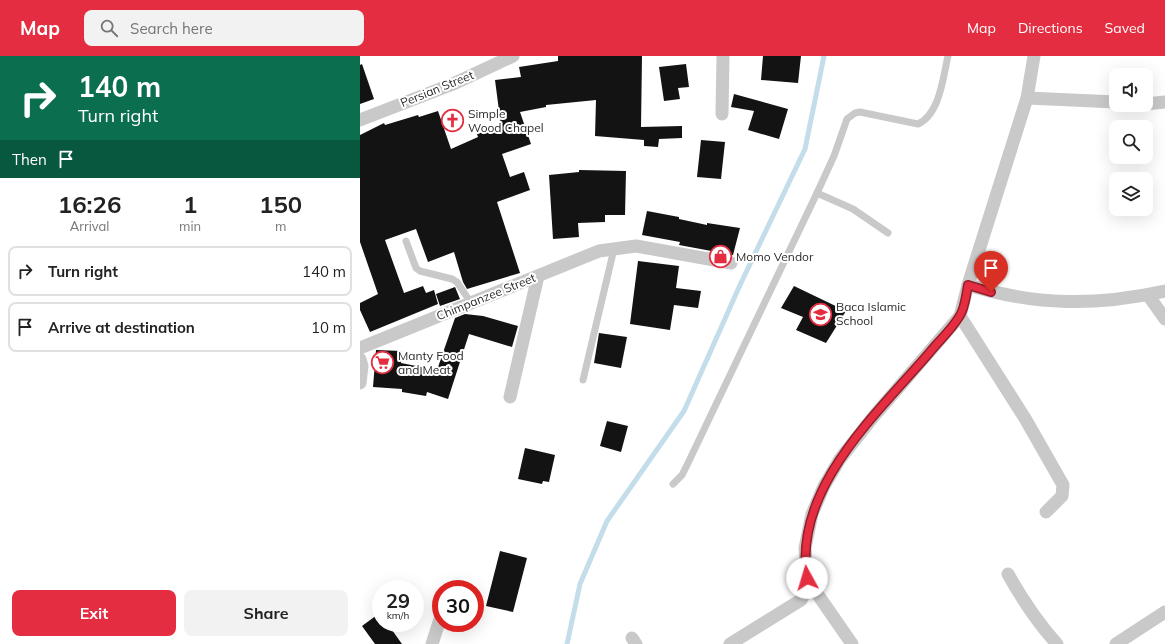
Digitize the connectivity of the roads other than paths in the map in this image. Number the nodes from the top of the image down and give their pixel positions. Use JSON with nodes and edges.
{"nodes":[{"id":1,"x":513,"y":56,"type":"edge"},
{"id":2,"x":723,"y":56,"type":"edge"},
{"id":3,"x":948,"y":56,"type":"edge"},
{"id":4,"x":1034,"y":56,"type":"edge"},
{"id":5,"x":1027,"y":98,"type":"junction"},
{"id":6,"x":1109,"y":102,"type":"edge"},
{"id":7,"x":1165,"y":102,"type":"edge"},
{"id":8,"x":1153,"y":103,"type":"edge"},
{"id":9,"x":722,"y":114,"type":"dead end"},
{"id":10,"x":360,"y":120,"type":"edge"},
{"id":11,"x":817,"y":193,"type":"junction"},
{"id":12,"x":888,"y":233,"type":"dead end"},
{"id":13,"x":406,"y":241,"type":"dead end"},
{"id":14,"x":614,"y":249,"type":"junction"},
{"id":15,"x":731,"y":262,"type":"dead end"},
{"id":16,"x":538,"y":276,"type":"junction"},
{"id":17,"x":968,"y":285,"type":"junction"},
{"id":18,"x":1165,"y":291,"type":"edge"},
{"id":19,"x":1148,"y":295,"type":"junction"},
{"id":20,"x":471,"y":303,"type":"junction"},
{"id":21,"x":960,"y":316,"type":"junction"},
{"id":22,"x":1165,"y":319,"type":"edge"},
{"id":23,"x":360,"y":348,"type":"edge"},
{"id":24,"x":360,"y":359,"type":"edge"},
{"id":25,"x":584,"y":380,"type":"dead end"},
{"id":26,"x":360,"y":384,"type":"edge"},
{"id":27,"x":510,"y":397,"type":"dead end"},
{"id":28,"x":673,"y":484,"type":"dead end"},
{"id":29,"x":1046,"y":512,"type":"dead end"},
{"id":30,"x":1008,"y":574,"type":"dead end"},
{"id":31,"x":807,"y":578,"type":"junction"},
{"id":32,"x":1165,"y":612,"type":"edge"},
{"id":33,"x":436,"y":632,"type":"edge"},
{"id":34,"x":432,"y":644,"type":"edge"},
{"id":35,"x":730,"y":644,"type":"edge"},
{"id":36,"x":852,"y":644,"type":"edge"},
{"id":37,"x":1057,"y":644,"type":"edge"},
{"id":38,"x":1116,"y":644,"type":"edge"}],
"edges":[{"from":1,"to":10,"type":"street","name":"Persian Street"},
{"from":2,"to":9,"type":"street"},
{"from":3,"to":11,"type":"lane"},
{"from":4,"to":5,"type":"street"},
{"from":5,"to":6,"type":"street"},
{"from":5,"to":17,"type":"street"},
{"from":7,"to":8,"type":"street"},
{"from":11,"to":12,"type":"lane"},
{"from":11,"to":28,"type":"lane"},
{"from":13,"to":20,"type":"lane"},
{"from":14,"to":15,"type":"street","name":"Chimpanzee Street"},
{"from":14,"to":16,"type":"street","name":"Chimpanzee Street"},
{"from":14,"to":25,"type":"lane"},
{"from":16,"to":20,"type":"street","name":"Chimpanzee Street"},
{"from":16,"to":27,"type":"street"},
{"from":17,"to":19,"type":"street"},
{"from":17,"to":21,"type":"street"},
{"from":18,"to":19,"type":"street"},
{"from":19,"to":22,"type":"street"},
{"from":20,"to":23,"type":"street","name":"Chimpanzee Street"},
{"from":21,"to":29,"type":"street"},
{"from":21,"to":31,"type":"street"},
{"from":24,"to":26,"type":"street"},
{"from":30,"to":37,"type":"street"},
{"from":31,"to":35,"type":"street"},
{"from":31,"to":36,"type":"street"},
{"from":32,"to":38,"type":"street"},
{"from":33,"to":34,"type":"street"}]}
